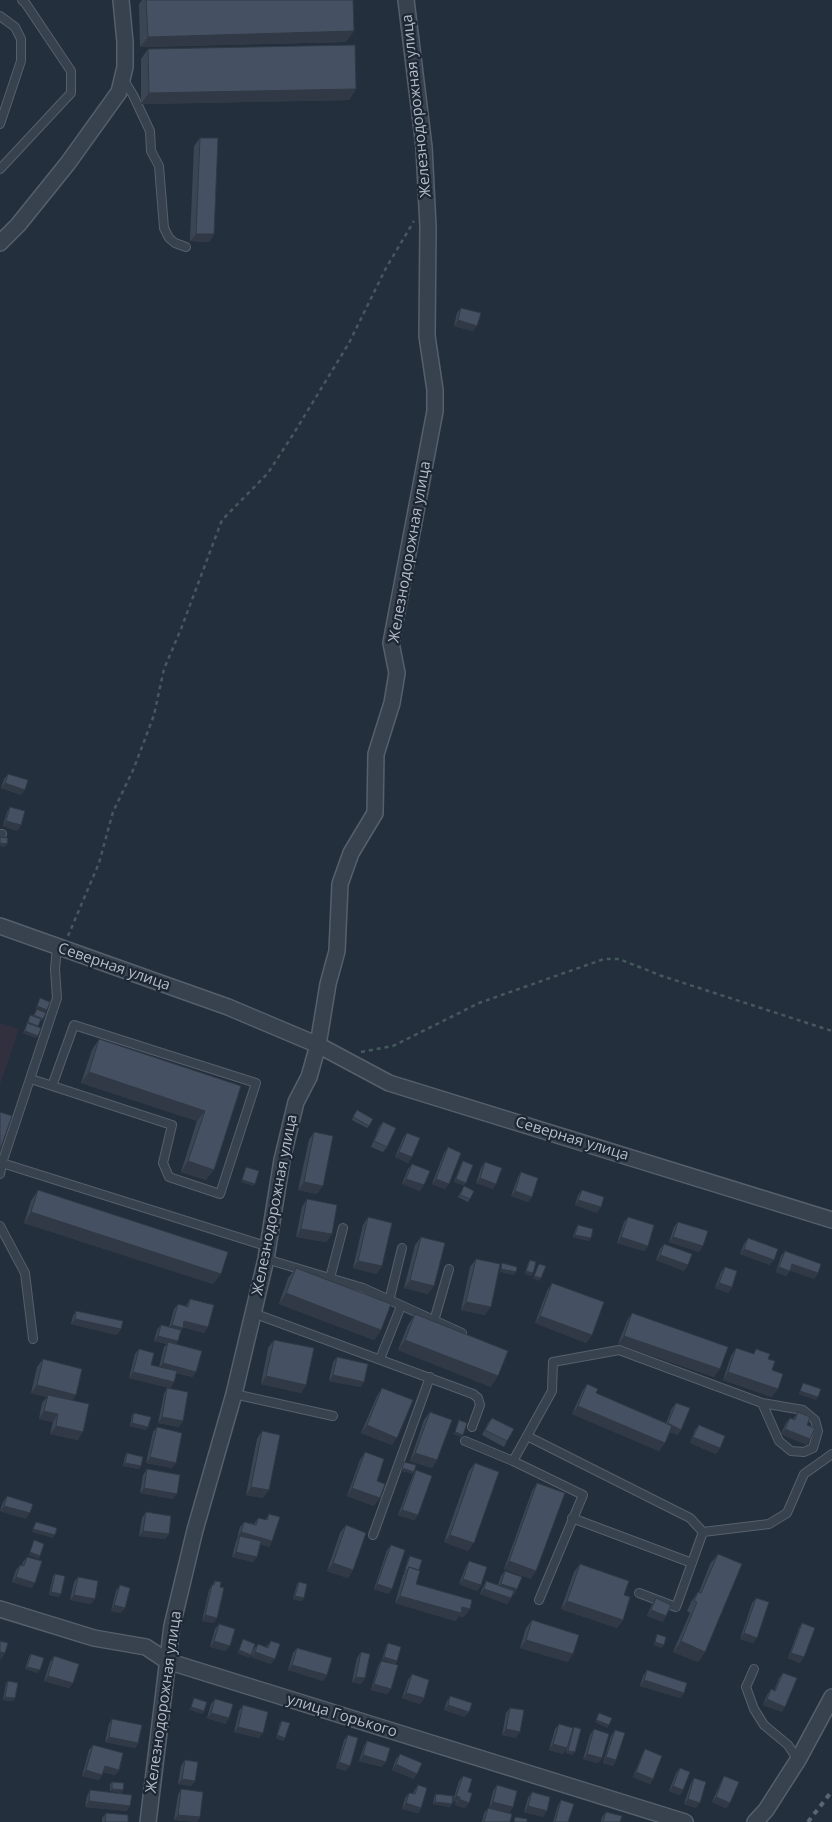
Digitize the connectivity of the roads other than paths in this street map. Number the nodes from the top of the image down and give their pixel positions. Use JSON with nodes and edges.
{"nodes":[{"id":1,"x":22,"y":0,"type":"edge"},
{"id":2,"x":121,"y":0,"type":"edge"},
{"id":3,"x":406,"y":0,"type":"edge"},
{"id":4,"x":0,"y":16,"type":"edge"},
{"id":5,"x":122,"y":78,"type":"junction"},
{"id":6,"x":0,"y":124,"type":"edge"},
{"id":7,"x":0,"y":169,"type":"edge"},
{"id":8,"x":0,"y":243,"type":"edge"},
{"id":9,"x":186,"y":247,"type":"dead end"},
{"id":10,"x":0,"y":926,"type":"edge"},
{"id":11,"x":60,"y":948,"type":"junction"},
{"id":12,"x":318,"y":1046,"type":"junction"},
{"id":13,"x":31,"y":1079,"type":"junction"},
{"id":14,"x":52,"y":1086,"type":"junction"},
{"id":15,"x":2,"y":1163,"type":"junction"},
{"id":16,"x":0,"y":1174,"type":"edge"},
{"id":17,"x":832,"y":1220,"type":"edge"},
{"id":18,"x":0,"y":1226,"type":"edge"},
{"id":19,"x":342,"y":1228,"type":"dead end"},
{"id":20,"x":402,"y":1248,"type":"dead end"},
{"id":21,"x":267,"y":1253,"type":"junction"},
{"id":22,"x":449,"y":1269,"type":"dead end"},
{"id":23,"x":330,"y":1278,"type":"junction"},
{"id":24,"x":389,"y":1301,"type":"junction"},
{"id":25,"x":400,"y":1306,"type":"junction"},
{"id":26,"x":253,"y":1313,"type":"junction"},
{"id":27,"x":434,"y":1322,"type":"junction"},
{"id":28,"x":468,"y":1336,"type":"edge"},
{"id":29,"x":33,"y":1339,"type":"dead end"},
{"id":30,"x":380,"y":1359,"type":"junction"},
{"id":31,"x":430,"y":1377,"type":"junction"},
{"id":32,"x":234,"y":1394,"type":"junction"},
{"id":33,"x":762,"y":1403,"type":"junction"},
{"id":34,"x":333,"y":1416,"type":"dead end"},
{"id":35,"x":472,"y":1427,"type":"dead end"},
{"id":36,"x":527,"y":1436,"type":"junction"},
{"id":37,"x":464,"y":1441,"type":"dead end"},
{"id":38,"x":832,"y":1454,"type":"edge"},
{"id":39,"x":513,"y":1462,"type":"junction"},
{"id":40,"x":572,"y":1518,"type":"junction"},
{"id":41,"x":703,"y":1532,"type":"junction"},
{"id":42,"x":373,"y":1535,"type":"dead end"},
{"id":43,"x":692,"y":1563,"type":"junction"},
{"id":44,"x":639,"y":1593,"type":"dead end"},
{"id":45,"x":539,"y":1600,"type":"dead end"},
{"id":46,"x":0,"y":1609,"type":"edge"},
{"id":47,"x":167,"y":1661,"type":"junction"},
{"id":48,"x":754,"y":1668,"type":"dead end"},
{"id":49,"x":832,"y":1697,"type":"edge"},
{"id":50,"x":798,"y":1760,"type":"junction"},
{"id":51,"x":645,"y":1816,"type":"edge"},
{"id":52,"x":148,"y":1822,"type":"edge"},
{"id":53,"x":685,"y":1822,"type":"edge"},
{"id":54,"x":755,"y":1822,"type":"edge"}],
"edges":[{"from":1,"to":7,"type":"lane"},
{"from":2,"to":5,"type":"street"},
{"from":3,"to":12,"type":"street","name":"Железнодорожная улица"},
{"from":4,"to":6,"type":"lane"},
{"from":5,"to":8,"type":"street"},
{"from":5,"to":9,"type":"lane"},
{"from":10,"to":11,"type":"street","name":"Северная улица"},
{"from":11,"to":12,"type":"street","name":"Северная улица"},
{"from":11,"to":13,"type":"lane"},
{"from":12,"to":17,"type":"street","name":"Северная улица"},
{"from":12,"to":21,"type":"street","name":"Железнодорожная улица"},
{"from":13,"to":14,"type":"lane"},
{"from":13,"to":15,"type":"lane"},
{"from":14,"to":14,"type":"lane"},
{"from":15,"to":16,"type":"lane"},
{"from":15,"to":21,"type":"lane"},
{"from":18,"to":29,"type":"lane"},
{"from":19,"to":23,"type":"lane"},
{"from":20,"to":24,"type":"lane"},
{"from":21,"to":23,"type":"lane"},
{"from":21,"to":26,"type":"street","name":"Железнодорожная улица"},
{"from":22,"to":27,"type":"lane"},
{"from":23,"to":24,"type":"lane"},
{"from":24,"to":25,"type":"lane"},
{"from":25,"to":27,"type":"lane"},
{"from":25,"to":30,"type":"lane"},
{"from":26,"to":30,"type":"lane"},
{"from":26,"to":32,"type":"street","name":"Железнодорожная улица"},
{"from":27,"to":28,"type":"lane"},
{"from":30,"to":31,"type":"lane"},
{"from":31,"to":35,"type":"lane"},
{"from":31,"to":42,"type":"lane"},
{"from":32,"to":34,"type":"lane"},
{"from":32,"to":47,"type":"street","name":"Железнодорожная улица"},
{"from":33,"to":33,"type":"lane"},
{"from":33,"to":36,"type":"lane"},
{"from":36,"to":39,"type":"lane"},
{"from":36,"to":41,"type":"lane"},
{"from":37,"to":39,"type":"lane"},
{"from":38,"to":41,"type":"lane"},
{"from":39,"to":40,"type":"lane"},
{"from":40,"to":43,"type":"lane"},
{"from":40,"to":45,"type":"lane"},
{"from":41,"to":43,"type":"lane"},
{"from":43,"to":44,"type":"lane"},
{"from":46,"to":47,"type":"street","name":"улица Горького"},
{"from":47,"to":51,"type":"street","name":"улица Горького"},
{"from":47,"to":52,"type":"street","name":"Железнодорожная улица"},
{"from":48,"to":50,"type":"lane"},
{"from":49,"to":50,"type":"street"},
{"from":50,"to":54,"type":"street"},
{"from":51,"to":53,"type":"street","name":"улица Горького"}]}
